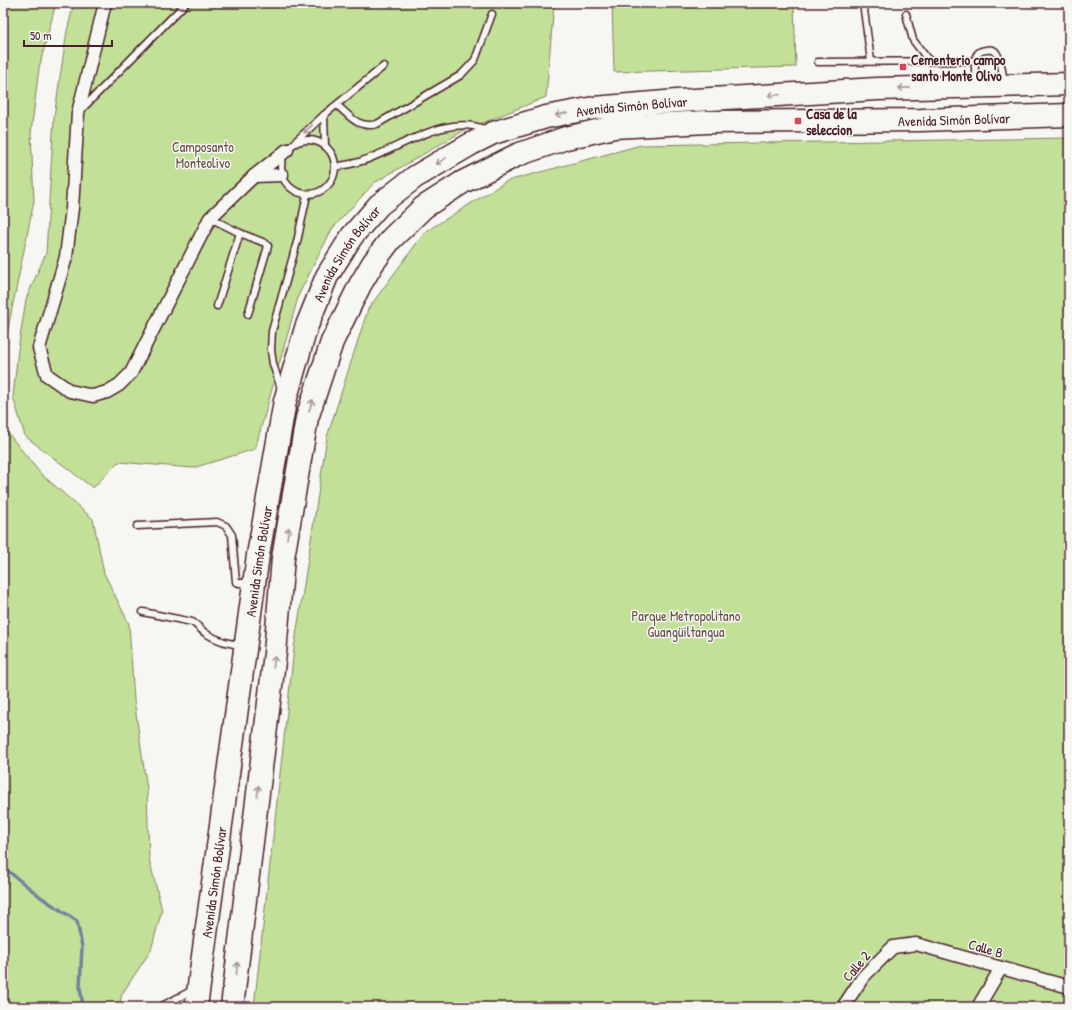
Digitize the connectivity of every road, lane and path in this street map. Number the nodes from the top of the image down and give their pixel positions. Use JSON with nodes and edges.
{"nodes":[{"id":1,"x":105,"y":3,"type":"edge"},
{"id":2,"x":186,"y":3,"type":"edge"},
{"id":3,"x":863,"y":3,"type":"edge"},
{"id":4,"x":492,"y":14,"type":"dead end"},
{"id":5,"x":906,"y":14,"type":"dead end"},
{"id":6,"x":871,"y":61,"type":"junction"},
{"id":7,"x":929,"y":61,"type":"junction"},
{"id":8,"x":974,"y":61,"type":"junction"},
{"id":9,"x":818,"y":62,"type":"dead end"},
{"id":10,"x":384,"y":66,"type":"dead end"},
{"id":11,"x":1069,"y":84,"type":"edge"},
{"id":12,"x":1040,"y":85,"type":"junction"},
{"id":13,"x":978,"y":86,"type":"junction"},
{"id":14,"x":1005,"y":86,"type":"junction"},
{"id":15,"x":337,"y":105,"type":"junction"},
{"id":16,"x":78,"y":113,"type":"junction"},
{"id":17,"x":324,"y":115,"type":"junction"},
{"id":18,"x":1042,"y":115,"type":"junction"},
{"id":19,"x":1069,"y":115,"type":"edge"},
{"id":20,"x":493,"y":133,"type":"junction"},
{"id":21,"x":325,"y":146,"type":"junction"},
{"id":22,"x":290,"y":147,"type":"junction"},
{"id":23,"x":335,"y":167,"type":"junction"},
{"id":24,"x":282,"y":175,"type":"junction"},
{"id":25,"x":254,"y":176,"type":"junction"},
{"id":26,"x":307,"y":194,"type":"junction"},
{"id":27,"x":210,"y":218,"type":"junction"},
{"id":28,"x":240,"y":233,"type":"junction"},
{"id":29,"x":217,"y":306,"type":"dead end"},
{"id":30,"x":248,"y":314,"type":"dead end"},
{"id":31,"x":285,"y":401,"type":"junction"},
{"id":32,"x":137,"y":526,"type":"dead end"},
{"id":33,"x":254,"y":584,"type":"junction"},
{"id":34,"x":143,"y":612,"type":"dead end"},
{"id":35,"x":246,"y":646,"type":"junction"},
{"id":36,"x":893,"y":947,"type":"joint"},
{"id":37,"x":1001,"y":968,"type":"junction"},
{"id":38,"x":1069,"y":987,"type":"edge"},
{"id":39,"x":197,"y":997,"type":"edge"},
{"id":40,"x":160,"y":1007,"type":"edge"},
{"id":41,"x":232,"y":1007,"type":"edge"},
{"id":42,"x":843,"y":1007,"type":"edge"},
{"id":43,"x":978,"y":1007,"type":"edge"}],
"edges":[{"from":1,"to":16,"type":"street"},
{"from":2,"to":16,"type":"lane"},
{"from":3,"to":6,"type":"lane"},
{"from":4,"to":15,"type":"lane"},
{"from":5,"to":7,"type":"lane"},
{"from":6,"to":7,"type":"lane"},
{"from":6,"to":9,"type":"lane"},
{"from":7,"to":8,"type":"lane"},
{"from":8,"to":13,"type":"lane"},
{"from":8,"to":14,"type":"lane"},
{"from":10,"to":15,"type":"lane"},
{"from":11,"to":12,"type":"highway","name":"Avenida Simón Bolívar"},
{"from":12,"to":14,"type":"highway","name":"Avenida Simón Bolívar"},
{"from":12,"to":18,"type":"highway"},
{"from":13,"to":14,"type":"highway","name":"Avenida Simón Bolívar"},
{"from":13,"to":20,"type":"highway","name":"Avenida Simón Bolívar","one_way":true},
{"from":15,"to":17,"type":"lane"},
{"from":16,"to":27,"type":"street"},
{"from":17,"to":21,"type":"lane"},
{"from":17,"to":22,"type":"lane","one_way":true},
{"from":18,"to":19,"type":"highway","name":"Avenida Simón Bolívar"},
{"from":41,"to":18,"type":"highway","name":"Avenida Simón Bolívar","one_way":true},
{"from":20,"to":23,"type":"lane"},
{"from":20,"to":31,"type":"highway","name":"Avenida Simón Bolívar","one_way":true},
{"from":21,"to":22,"type":"lane"},
{"from":21,"to":23,"type":"lane"},
{"from":22,"to":24,"type":"lane"},
{"from":22,"to":25,"type":"street"},
{"from":23,"to":26,"type":"lane"},
{"from":24,"to":25,"type":"street"},
{"from":24,"to":26,"type":"lane"},
{"from":25,"to":27,"type":"street"},
{"from":26,"to":31,"type":"lane"},
{"from":27,"to":28,"type":"lane"},
{"from":28,"to":29,"type":"lane"},
{"from":28,"to":30,"type":"lane"},
{"from":31,"to":33,"type":"highway","name":"Avenida Simón Bolívar"},
{"from":32,"to":33,"type":"lane"},
{"from":33,"to":35,"type":"highway","name":"Avenida Simón Bolívar"},
{"from":34,"to":35,"type":"lane"},
{"from":35,"to":39,"type":"highway","name":"Avenida Simón Bolívar"},
{"from":36,"to":37,"type":"street","name":"Calle B"},
{"from":36,"to":42,"type":"street","name":"Calle 2"},
{"from":37,"to":38,"type":"street","name":"Calle B"},
{"from":37,"to":43,"type":"street"},
{"from":39,"to":40,"type":"lane"}]}
